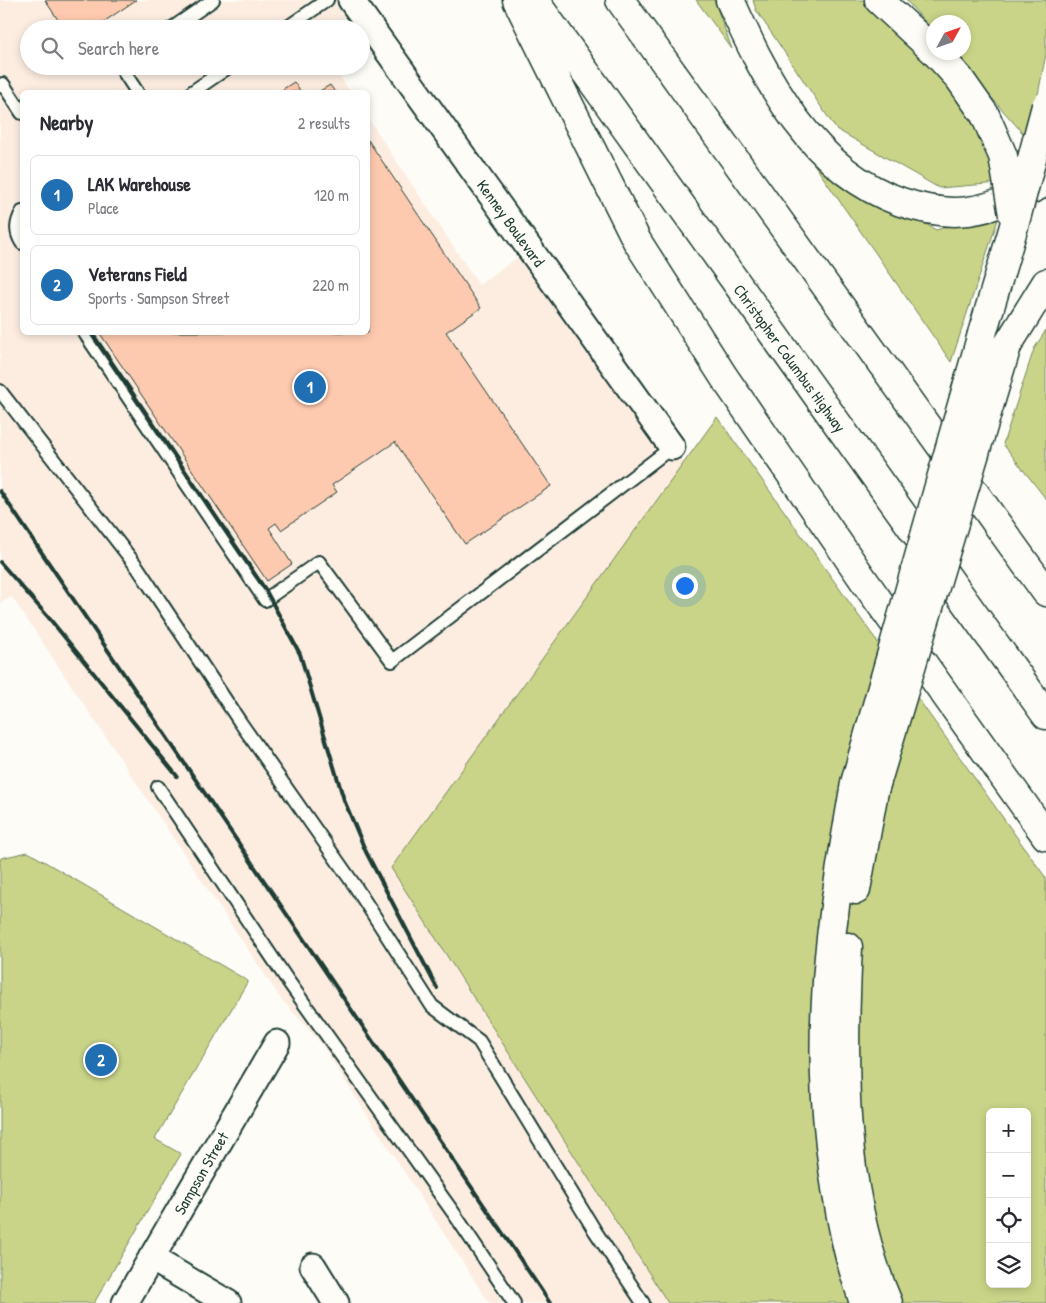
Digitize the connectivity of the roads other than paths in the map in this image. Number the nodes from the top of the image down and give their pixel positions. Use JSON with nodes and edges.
{"nodes":[{"id":1,"x":213,"y":0,"type":"edge"},
{"id":2,"x":327,"y":0,"type":"edge"},
{"id":3,"x":351,"y":0,"type":"edge"},
{"id":4,"x":517,"y":0,"type":"edge"},
{"id":5,"x":534,"y":0,"type":"edge"},
{"id":6,"x":620,"y":0,"type":"edge"},
{"id":7,"x":730,"y":0,"type":"edge"},
{"id":8,"x":879,"y":0,"type":"edge"},
{"id":9,"x":184,"y":20,"type":"edge"},
{"id":10,"x":298,"y":20,"type":"edge"},
{"id":11,"x":365,"y":20,"type":"edge"},
{"id":12,"x":370,"y":26,"type":"edge"},
{"id":13,"x":926,"y":44,"type":"edge"},
{"id":14,"x":942,"y":60,"type":"edge"},
{"id":15,"x":126,"y":75,"type":"edge"},
{"id":16,"x":217,"y":75,"type":"edge"},
{"id":17,"x":0,"y":86,"type":"edge"},
{"id":18,"x":137,"y":90,"type":"edge"},
{"id":19,"x":195,"y":90,"type":"edge"},
{"id":20,"x":1046,"y":106,"type":"edge"},
{"id":21,"x":20,"y":111,"type":"edge"},
{"id":22,"x":1046,"y":182,"type":"edge"},
{"id":23,"x":20,"y":216,"type":"edge"},
{"id":24,"x":1014,"y":226,"type":"junction"},
{"id":25,"x":20,"y":239,"type":"edge"},
{"id":26,"x":1046,"y":282,"type":"edge"},
{"id":27,"x":86,"y":335,"type":"edge"},
{"id":28,"x":0,"y":391,"type":"edge"},
{"id":29,"x":672,"y":447,"type":"joint"},
{"id":30,"x":1046,"y":592,"type":"edge"},
{"id":31,"x":1046,"y":716,"type":"edge"},
{"id":32,"x":158,"y":787,"type":"dead end"},
{"id":33,"x":865,"y":787,"type":"junction"},
{"id":34,"x":1046,"y":836,"type":"edge"},
{"id":35,"x":277,"y":1042,"type":"dead end"},
{"id":36,"x":151,"y":1258,"type":"junction"},
{"id":37,"x":313,"y":1266,"type":"dead end"},
{"id":38,"x":125,"y":1303,"type":"edge"},
{"id":39,"x":228,"y":1303,"type":"edge"},
{"id":40,"x":336,"y":1303,"type":"edge"},
{"id":41,"x":514,"y":1303,"type":"edge"},
{"id":42,"x":643,"y":1303,"type":"edge"},
{"id":43,"x":864,"y":1303,"type":"edge"},
{"id":44,"x":888,"y":1303,"type":"edge"}],
"edges":[{"from":1,"to":9,"type":"lane"},
{"from":2,"to":10,"type":"lane"},
{"from":3,"to":11,"type":"street","name":"Kenney Boulevard"},
{"from":4,"to":34,"type":"highway"},
{"from":5,"to":31,"type":"highway","name":"Christopher Columbus Highway"},
{"from":6,"to":30,"type":"highway"},
{"from":7,"to":22,"type":"highway"},
{"from":8,"to":13,"type":"highway"},
{"from":12,"to":29,"type":"street","name":"Kenney Boulevard"},
{"from":14,"to":24,"type":"highway","bridge":true},
{"from":15,"to":18,"type":"lane"},
{"from":16,"to":19,"type":"lane"},
{"from":17,"to":21,"type":"lane"},
{"from":20,"to":24,"type":"highway","bridge":true},
{"from":23,"to":25,"type":"lane"},
{"from":24,"to":33,"type":"highway","bridge":true},
{"from":26,"to":33,"type":"highway","bridge":true},
{"from":27,"to":29,"type":"lane"},
{"from":28,"to":42,"type":"lane"},
{"from":32,"to":41,"type":"lane"},
{"from":33,"to":43,"type":"highway"},
{"from":33,"to":44,"type":"highway"},
{"from":35,"to":36,"type":"street","name":"Sampson Street"},
{"from":36,"to":38,"type":"street","name":"Sampson Street"},
{"from":36,"to":39,"type":"street"},
{"from":37,"to":40,"type":"street"}]}
